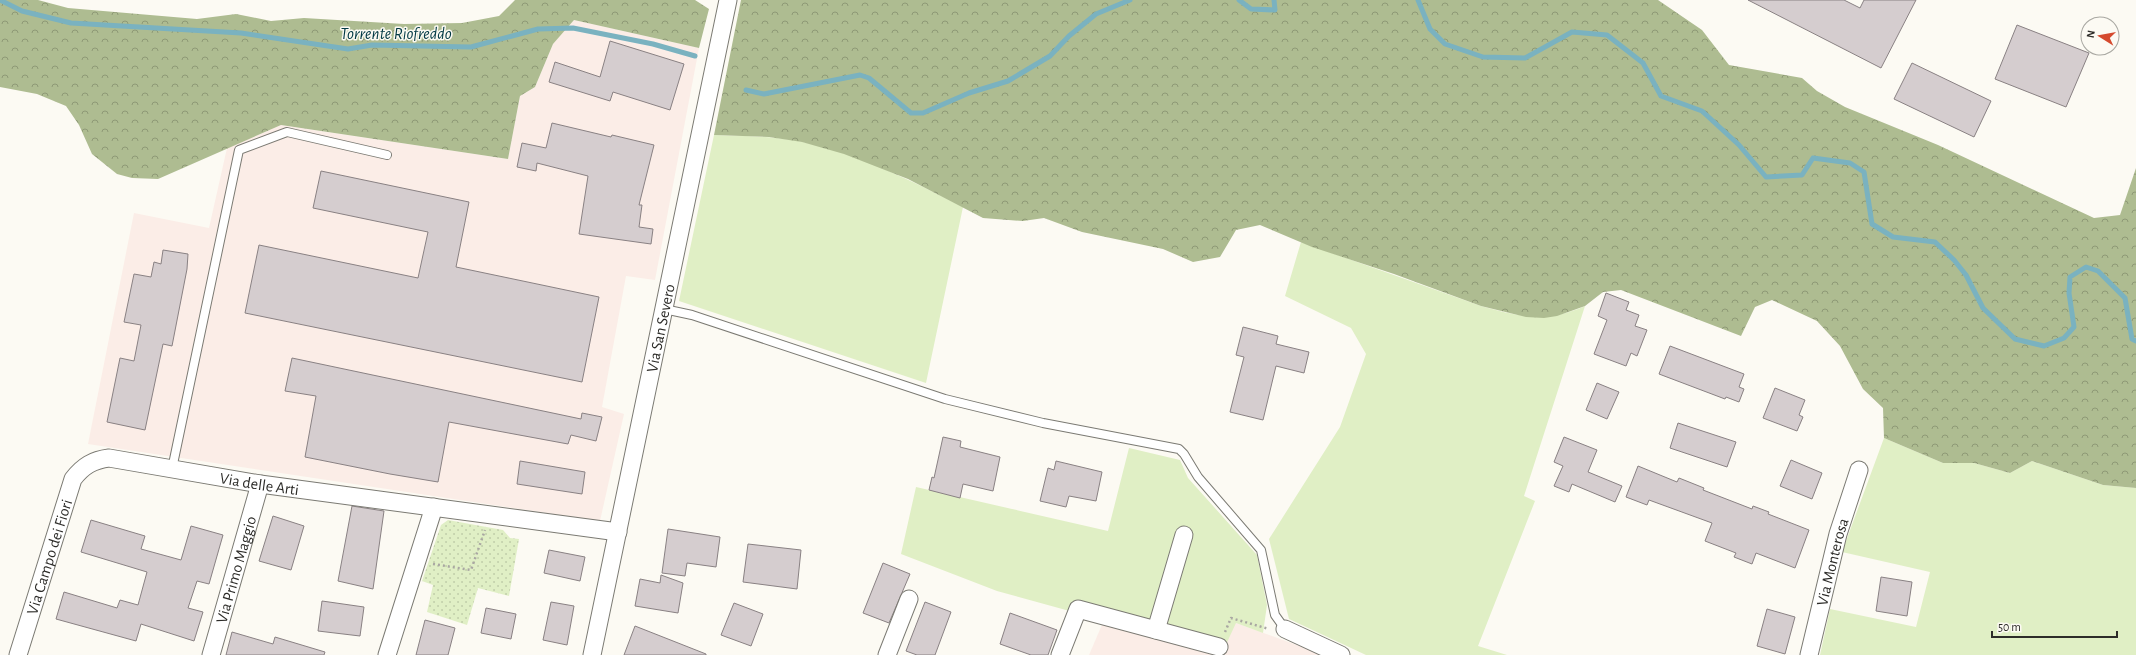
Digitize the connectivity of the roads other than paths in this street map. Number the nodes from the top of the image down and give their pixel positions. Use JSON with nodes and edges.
{"nodes":[{"id":1,"x":728,"y":0,"type":"edge"},
{"id":2,"x":387,"y":155,"type":"dead end"},
{"id":3,"x":664,"y":309,"type":"junction"},
{"id":4,"x":88,"y":464,"type":"joint"},
{"id":5,"x":172,"y":469,"type":"junction"},
{"id":6,"x":1859,"y":470,"type":"dead end"},
{"id":7,"x":260,"y":484,"type":"junction"},
{"id":8,"x":434,"y":507,"type":"junction"},
{"id":9,"x":618,"y":532,"type":"junction"},
{"id":10,"x":1184,"y":535,"type":"dead end"},
{"id":11,"x":909,"y":600,"type":"dead end"},
{"id":12,"x":1285,"y":628,"type":"joint"},
{"id":13,"x":1156,"y":630,"type":"junction"},
{"id":14,"x":1219,"y":647,"type":"road end"},
{"id":15,"x":18,"y":655,"type":"edge"},
{"id":16,"x":211,"y":655,"type":"edge"},
{"id":17,"x":387,"y":655,"type":"edge"},
{"id":18,"x":592,"y":655,"type":"edge"},
{"id":19,"x":887,"y":655,"type":"edge"},
{"id":20,"x":1060,"y":655,"type":"edge"},
{"id":21,"x":1341,"y":655,"type":"edge"},
{"id":22,"x":1809,"y":655,"type":"edge"}],
"edges":[{"from":1,"to":3,"type":"street","name":"Via San Severo"},
{"from":2,"to":5,"type":"lane"},
{"from":3,"to":9,"type":"street","name":"Via San Severo"},
{"from":3,"to":12,"type":"lane"},
{"from":4,"to":5,"type":"street","name":"Via delle Arti"},
{"from":4,"to":15,"type":"street","name":"Via Campo dei Fiori"},
{"from":5,"to":7,"type":"street","name":"Via delle Arti"},
{"from":6,"to":22,"type":"street","name":"Via Monterosa"},
{"from":7,"to":8,"type":"street","name":"Via delle Arti"},
{"from":7,"to":16,"type":"street","name":"Via Primo Maggio"},
{"from":8,"to":9,"type":"street","name":"Via delle Arti"},
{"from":8,"to":17,"type":"street"},
{"from":9,"to":18,"type":"street","name":"Via San Severo"},
{"from":10,"to":13,"type":"street"},
{"from":11,"to":19,"type":"street"},
{"from":12,"to":21,"type":"street"},
{"from":13,"to":14,"type":"street"},
{"from":13,"to":20,"type":"street"}]}
